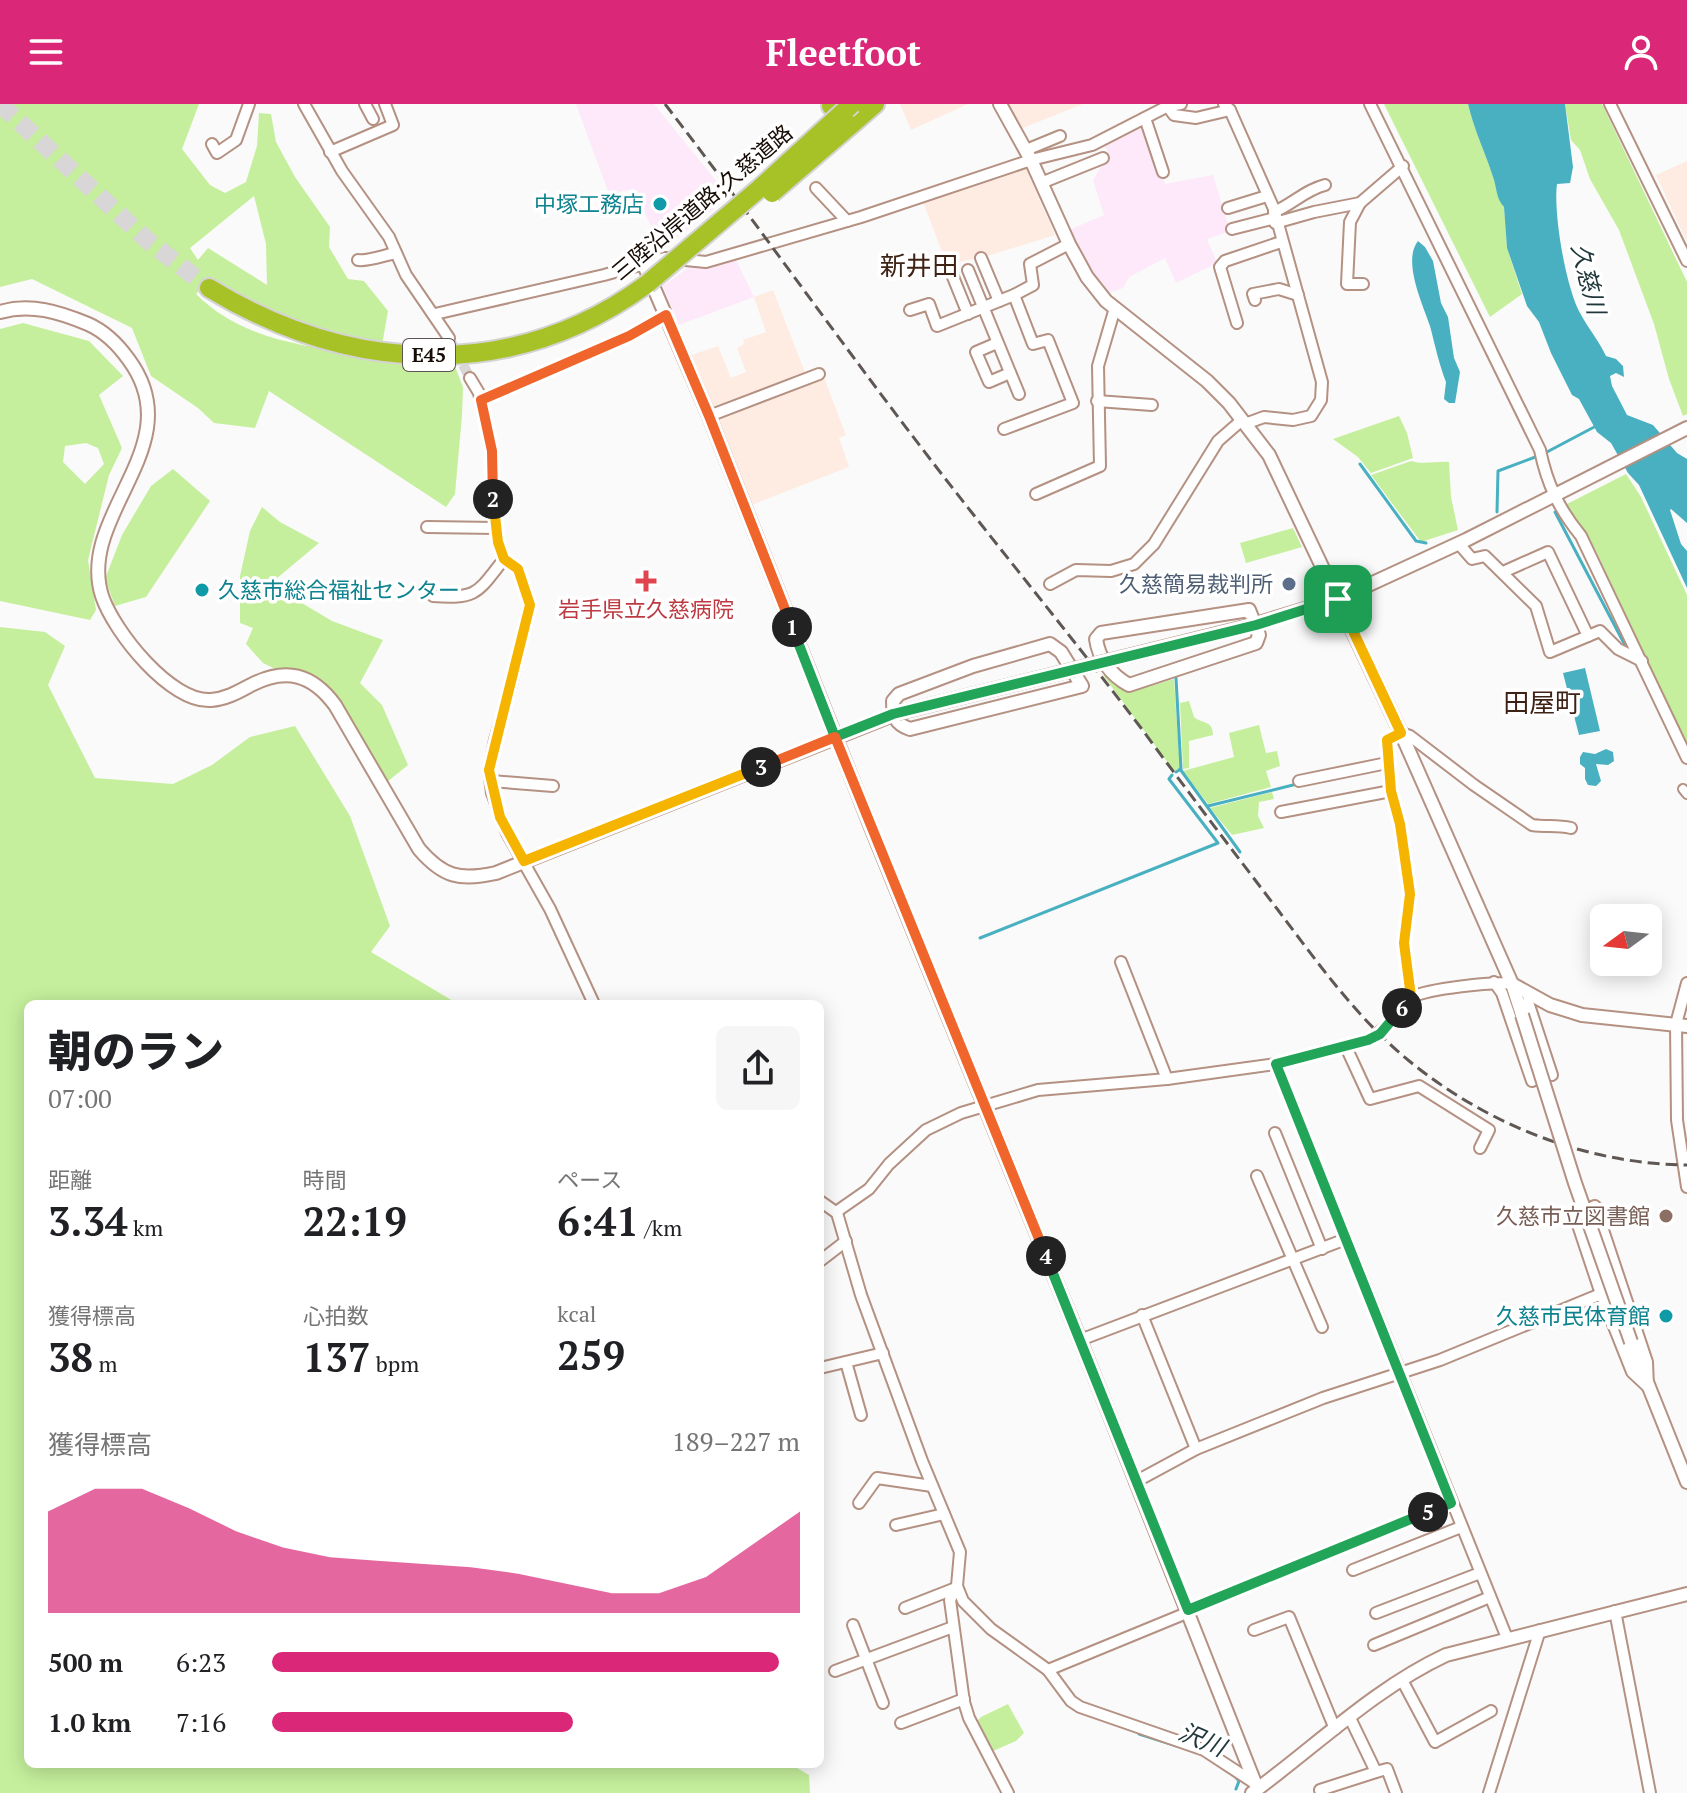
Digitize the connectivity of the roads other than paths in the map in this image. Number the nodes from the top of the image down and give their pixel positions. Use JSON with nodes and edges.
{"nodes":[{"id":1,"x":249,"y":104,"type":"edge"},
{"id":2,"x":304,"y":104,"type":"edge"},
{"id":3,"x":365,"y":104,"type":"edge"},
{"id":4,"x":385,"y":104,"type":"edge"},
{"id":5,"x":852,"y":104,"type":"edge"},
{"id":6,"x":875,"y":104,"type":"edge"},
{"id":7,"x":1000,"y":104,"type":"edge"},
{"id":8,"x":1181,"y":104,"type":"edge"},
{"id":9,"x":1370,"y":104,"type":"edge"},
{"id":10,"x":1610,"y":104,"type":"edge"},
{"id":11,"x":832,"y":105,"type":"edge"},
{"id":12,"x":1167,"y":105,"type":"edge"},
{"id":13,"x":1227,"y":107,"type":"edge"},
{"id":14,"x":1145,"y":118,"type":"junction"},
{"id":15,"x":373,"y":119,"type":"dead end"},
{"id":16,"x":1060,"y":136,"type":"dead end"},
{"id":17,"x":212,"y":144,"type":"dead end"},
{"id":18,"x":330,"y":152,"type":"junction"},
{"id":19,"x":1029,"y":155,"type":"junction"},
{"id":20,"x":1103,"y":158,"type":"dead end"},
{"id":21,"x":1403,"y":166,"type":"junction"},
{"id":22,"x":1163,"y":172,"type":"dead end"},
{"id":23,"x":1041,"y":183,"type":"junction"},
{"id":24,"x":1325,"y":185,"type":"dead end"},
{"id":25,"x":816,"y":188,"type":"dead end"},
{"id":26,"x":1267,"y":196,"type":"junction"},
{"id":27,"x":1360,"y":203,"type":"junction"},
{"id":28,"x":1228,"y":208,"type":"dead end"},
{"id":29,"x":1275,"y":218,"type":"junction"},
{"id":30,"x":847,"y":221,"type":"junction"},
{"id":31,"x":1232,"y":229,"type":"dead end"},
{"id":32,"x":1281,"y":242,"type":"junction"},
{"id":33,"x":1069,"y":244,"type":"junction"},
{"id":34,"x":396,"y":253,"type":"junction"},
{"id":35,"x":981,"y":258,"type":"dead end"},
{"id":36,"x":358,"y":260,"type":"dead end"},
{"id":37,"x":1687,"y":261,"type":"edge"},
{"id":38,"x":644,"y":265,"type":"junction"},
{"id":39,"x":968,"y":270,"type":"dead end"},
{"id":40,"x":951,"y":272,"type":"dead end"},
{"id":41,"x":647,"y":284,"type":"junction"},
{"id":42,"x":1363,"y":284,"type":"dead end"},
{"id":43,"x":209,"y":288,"type":"tunnel mouth"},
{"id":44,"x":1014,"y":295,"type":"junction"},
{"id":45,"x":1298,"y":295,"type":"junction"},
{"id":46,"x":1255,"y":300,"type":"dead end"},
{"id":47,"x":999,"y":301,"type":"junction"},
{"id":48,"x":983,"y":308,"type":"junction"},
{"id":49,"x":1115,"y":308,"type":"junction"},
{"id":50,"x":910,"y":310,"type":"dead end"},
{"id":51,"x":0,"y":312,"type":"edge"},
{"id":52,"x":435,"y":314,"type":"junction"},
{"id":53,"x":968,"y":314,"type":"junction"},
{"id":54,"x":666,"y":315,"type":"junction"},
{"id":55,"x":1237,"y":323,"type":"dead end"},
{"id":56,"x":449,"y":338,"type":"tunnel mouth"},
{"id":57,"x":997,"y":343,"type":"junction"},
{"id":58,"x":1010,"y":373,"type":"junction"},
{"id":59,"x":819,"y":374,"type":"dead end"},
{"id":60,"x":470,"y":378,"type":"tunnel mouth"},
{"id":61,"x":1019,"y":394,"type":"dead end"},
{"id":62,"x":481,"y":400,"type":"junction"},
{"id":63,"x":1097,"y":401,"type":"junction"},
{"id":64,"x":1152,"y":405,"type":"dead end"},
{"id":65,"x":709,"y":416,"type":"junction"},
{"id":66,"x":1243,"y":422,"type":"junction"},
{"id":67,"x":1687,"y":428,"type":"edge"},
{"id":68,"x":1004,"y":429,"type":"dead end"},
{"id":69,"x":1036,"y":494,"type":"dead end"},
{"id":70,"x":1558,"y":494,"type":"junction"},
{"id":71,"x":427,"y":527,"type":"dead end"},
{"id":72,"x":496,"y":528,"type":"junction"},
{"id":73,"x":1459,"y":544,"type":"junction"},
{"id":74,"x":504,"y":559,"type":"junction"},
{"id":75,"x":1503,"y":572,"type":"junction"},
{"id":76,"x":1050,"y":584,"type":"dead end"},
{"id":77,"x":433,"y":596,"type":"dead end"},
{"id":78,"x":1338,"y":599,"type":"junction"},
{"id":79,"x":1253,"y":626,"type":"junction"},
{"id":80,"x":1588,"y":636,"type":"junction"},
{"id":81,"x":1642,"y":661,"type":"junction"},
{"id":82,"x":895,"y":713,"type":"junction"},
{"id":83,"x":1401,"y":733,"type":"junction"},
{"id":84,"x":835,"y":737,"type":"junction"},
{"id":85,"x":1687,"y":758,"type":"edge"},
{"id":86,"x":1387,"y":763,"type":"junction"},
{"id":87,"x":491,"y":781,"type":"junction"},
{"id":88,"x":1299,"y":781,"type":"dead end"},
{"id":89,"x":553,"y":786,"type":"dead end"},
{"id":90,"x":1391,"y":791,"type":"junction"},
{"id":91,"x":1281,"y":812,"type":"dead end"},
{"id":92,"x":1571,"y":828,"type":"dead end"},
{"id":93,"x":524,"y":861,"type":"junction"},
{"id":94,"x":1121,"y":962,"type":"dead end"},
{"id":95,"x":1494,"y":982,"type":"junction"},
{"id":96,"x":1687,"y":983,"type":"edge"},
{"id":97,"x":1512,"y":984,"type":"junction"},
{"id":98,"x":1529,"y":993,"type":"junction"},
{"id":99,"x":1411,"y":997,"type":"junction"},
{"id":100,"x":592,"y":1000,"type":"edge"},
{"id":101,"x":1681,"y":1025,"type":"edge"},
{"id":102,"x":1346,"y":1047,"type":"junction"},
{"id":103,"x":1276,"y":1064,"type":"junction"},
{"id":104,"x":1167,"y":1079,"type":"junction"},
{"id":105,"x":986,"y":1106,"type":"junction"},
{"id":106,"x":1275,"y":1133,"type":"dead end"},
{"id":107,"x":1480,"y":1148,"type":"dead end"},
{"id":108,"x":1257,"y":1176,"type":"dead end"},
{"id":109,"x":1687,"y":1187,"type":"edge"},
{"id":110,"x":824,"y":1204,"type":"edge"},
{"id":111,"x":836,"y":1212,"type":"junction"},
{"id":112,"x":1346,"y":1239,"type":"junction"},
{"id":113,"x":846,"y":1241,"type":"junction"},
{"id":114,"x":1322,"y":1249,"type":"junction"},
{"id":115,"x":824,"y":1258,"type":"edge"},
{"id":116,"x":1294,"y":1259,"type":"junction"},
{"id":117,"x":1601,"y":1294,"type":"junction"},
{"id":118,"x":1142,"y":1315,"type":"junction"},
{"id":119,"x":1322,"y":1327,"type":"dead end"},
{"id":120,"x":1080,"y":1340,"type":"junction"},
{"id":121,"x":883,"y":1353,"type":"junction"},
{"id":122,"x":846,"y":1362,"type":"junction"},
{"id":123,"x":824,"y":1367,"type":"edge"},
{"id":124,"x":1401,"y":1374,"type":"junction"},
{"id":125,"x":1648,"y":1387,"type":"junction"},
{"id":126,"x":861,"y":1415,"type":"dead end"},
{"id":127,"x":1196,"y":1449,"type":"junction"},
{"id":128,"x":1135,"y":1482,"type":"junction"},
{"id":129,"x":1687,"y":1482,"type":"edge"},
{"id":130,"x":932,"y":1486,"type":"junction"},
{"id":131,"x":859,"y":1503,"type":"dead end"},
{"id":132,"x":1451,"y":1503,"type":"junction"},
{"id":133,"x":944,"y":1514,"type":"junction"},
{"id":134,"x":896,"y":1525,"type":"dead end"},
{"id":135,"x":1461,"y":1527,"type":"junction"},
{"id":136,"x":1353,"y":1570,"type":"dead end"},
{"id":137,"x":1480,"y":1573,"type":"junction"},
{"id":138,"x":957,"y":1587,"type":"junction"},
{"id":139,"x":1687,"y":1594,"type":"edge"},
{"id":140,"x":1490,"y":1597,"type":"junction"},
{"id":141,"x":905,"y":1608,"type":"dead end"},
{"id":142,"x":1188,"y":1611,"type":"junction"},
{"id":143,"x":1615,"y":1611,"type":"junction"},
{"id":144,"x":1376,"y":1613,"type":"dead end"},
{"id":145,"x":853,"y":1625,"type":"dead end"},
{"id":146,"x":953,"y":1627,"type":"junction"},
{"id":147,"x":1254,"y":1630,"type":"dead end"},
{"id":148,"x":1540,"y":1630,"type":"junction"},
{"id":149,"x":1507,"y":1638,"type":"junction"},
{"id":150,"x":1374,"y":1645,"type":"dead end"},
{"id":151,"x":867,"y":1659,"type":"junction"},
{"id":152,"x":1048,"y":1670,"type":"junction"},
{"id":153,"x":835,"y":1671,"type":"dead end"},
{"id":154,"x":1402,"y":1680,"type":"junction"},
{"id":155,"x":964,"y":1699,"type":"junction"},
{"id":156,"x":883,"y":1703,"type":"dead end"},
{"id":157,"x":1491,"y":1711,"type":"dead end"},
{"id":158,"x":1350,"y":1718,"type":"junction"},
{"id":159,"x":901,"y":1723,"type":"dead end"},
{"id":160,"x":1335,"y":1729,"type":"junction"},
{"id":161,"x":1376,"y":1772,"type":"junction"},
{"id":162,"x":1257,"y":1789,"type":"edge"},
{"id":163,"x":1320,"y":1790,"type":"dead end"},
{"id":164,"x":1008,"y":1793,"type":"edge"},
{"id":165,"x":1396,"y":1793,"type":"edge"},
{"id":166,"x":1489,"y":1793,"type":"edge"},
{"id":167,"x":1650,"y":1793,"type":"edge"}],
"edges":[{"from":1,"to":17,"type":"street"},
{"from":2,"to":18,"type":"street"},
{"from":3,"to":15,"type":"street"},
{"from":4,"to":18,"type":"street"},
{"from":5,"to":41,"type":"highway","name":"三陸沿岸道路;久慈道路","number":"E45","bridge":true},
{"from":6,"to":41,"type":"highway","number":"E45","bridge":true},
{"from":7,"to":19,"type":"street"},
{"from":8,"to":12,"type":"street"},
{"from":9,"to":21,"type":"street"},
{"from":10,"to":37,"type":"street"},
{"from":11,"to":41,"type":"highway","number":"E45","bridge":true},
{"from":12,"to":13,"type":"street"},
{"from":12,"to":14,"type":"street"},
{"from":13,"to":26,"type":"street"},
{"from":14,"to":19,"type":"street"},
{"from":14,"to":22,"type":"street"},
{"from":16,"to":19,"type":"street"},
{"from":18,"to":34,"type":"street"},
{"from":19,"to":23,"type":"street"},
{"from":19,"to":30,"type":"street"},
{"from":20,"to":23,"type":"street"},
{"from":21,"to":27,"type":"street"},
{"from":21,"to":70,"type":"street"},
{"from":23,"to":33,"type":"street"},
{"from":24,"to":29,"type":"street"},
{"from":25,"to":30,"type":"street"},
{"from":26,"to":28,"type":"street"},
{"from":26,"to":29,"type":"street"},
{"from":27,"to":29,"type":"street"},
{"from":27,"to":42,"type":"street"},
{"from":29,"to":31,"type":"street"},
{"from":29,"to":32,"type":"street"},
{"from":30,"to":38,"type":"street"},
{"from":32,"to":45,"type":"street"},
{"from":32,"to":55,"type":"street"},
{"from":33,"to":44,"type":"street"},
{"from":33,"to":49,"type":"street"},
{"from":34,"to":36,"type":"street"},
{"from":34,"to":52,"type":"street"},
{"from":35,"to":47,"type":"street"},
{"from":38,"to":52,"type":"street"},
{"from":38,"to":54,"type":"street"},
{"from":39,"to":48,"type":"street"},
{"from":40,"to":53,"type":"street"},
{"from":41,"to":43,"type":"highway","name":"三陸沿岸道路;久慈道路","number":"E45"},
{"from":44,"to":47,"type":"street"},
{"from":44,"to":68,"type":"street"},
{"from":45,"to":46,"type":"street"},
{"from":45,"to":66,"type":"street"},
{"from":47,"to":48,"type":"street"},
{"from":48,"to":53,"type":"street"},
{"from":48,"to":57,"type":"street"},
{"from":49,"to":63,"type":"street"},
{"from":49,"to":66,"type":"street"},
{"from":50,"to":53,"type":"street"},
{"from":51,"to":93,"type":"street"},
{"from":52,"to":56,"type":"street"},
{"from":54,"to":62,"type":"street"},
{"from":54,"to":65,"type":"street"},
{"from":57,"to":58,"type":"street"},
{"from":57,"to":58,"type":"street"},
{"from":58,"to":61,"type":"street"},
{"from":59,"to":65,"type":"street"},
{"from":60,"to":62,"type":"street"},
{"from":62,"to":72,"type":"street"},
{"from":63,"to":64,"type":"street"},
{"from":63,"to":69,"type":"street"},
{"from":65,"to":84,"type":"street"},
{"from":66,"to":76,"type":"street"},
{"from":66,"to":78,"type":"street"},
{"from":67,"to":70,"type":"street"},
{"from":70,"to":73,"type":"street"},
{"from":70,"to":81,"type":"street"},
{"from":71,"to":72,"type":"street"},
{"from":72,"to":74,"type":"street"},
{"from":73,"to":75,"type":"street"},
{"from":73,"to":78,"type":"street"},
{"from":74,"to":77,"type":"street"},
{"from":74,"to":87,"type":"street"},
{"from":75,"to":80,"type":"street"},
{"from":75,"to":80,"type":"street"},
{"from":78,"to":79,"type":"street"},
{"from":78,"to":83,"type":"street"},
{"from":79,"to":79,"type":"street"},
{"from":79,"to":82,"type":"street","bridge":true},
{"from":80,"to":81,"type":"street"},
{"from":81,"to":85,"type":"street"},
{"from":82,"to":82,"type":"street"},
{"from":82,"to":84,"type":"street"},
{"from":83,"to":86,"type":"street"},
{"from":83,"to":92,"type":"street"},
{"from":83,"to":97,"type":"street"},
{"from":84,"to":93,"type":"street"},
{"from":84,"to":105,"type":"street"},
{"from":86,"to":88,"type":"street"},
{"from":86,"to":90,"type":"street"},
{"from":87,"to":89,"type":"street"},
{"from":87,"to":93,"type":"street"},
{"from":90,"to":91,"type":"street"},
{"from":90,"to":99,"type":"street"},
{"from":93,"to":100,"type":"street"},
{"from":94,"to":104,"type":"street"},
{"from":95,"to":97,"type":"street"},
{"from":95,"to":98,"type":"street"},
{"from":95,"to":99,"type":"street"},
{"from":96,"to":101,"type":"street"},
{"from":97,"to":98,"type":"street"},
{"from":97,"to":125,"type":"street","bridge":true},
{"from":98,"to":101,"type":"street"},
{"from":99,"to":102,"type":"street"},
{"from":101,"to":109,"type":"street"},
{"from":102,"to":103,"type":"street"},
{"from":102,"to":107,"type":"street"},
{"from":103,"to":104,"type":"street"},
{"from":103,"to":112,"type":"street"},
{"from":104,"to":105,"type":"street"},
{"from":105,"to":111,"type":"street"},
{"from":105,"to":120,"type":"street"},
{"from":106,"to":114,"type":"street"},
{"from":108,"to":116,"type":"street"},
{"from":110,"to":111,"type":"street"},
{"from":111,"to":113,"type":"street"},
{"from":112,"to":114,"type":"street"},
{"from":112,"to":124,"type":"street"},
{"from":113,"to":115,"type":"street"},
{"from":113,"to":121,"type":"street"},
{"from":114,"to":116,"type":"street"},
{"from":116,"to":118,"type":"street"},
{"from":116,"to":119,"type":"street"},
{"from":117,"to":124,"type":"street"},
{"from":117,"to":125,"type":"street"},
{"from":117,"to":125,"type":"street"},
{"from":118,"to":120,"type":"street"},
{"from":118,"to":127,"type":"street"},
{"from":120,"to":128,"type":"street"},
{"from":121,"to":122,"type":"street"},
{"from":121,"to":130,"type":"street"},
{"from":122,"to":123,"type":"street"},
{"from":122,"to":126,"type":"street"},
{"from":124,"to":127,"type":"street"},
{"from":124,"to":132,"type":"street"},
{"from":125,"to":129,"type":"street"},
{"from":127,"to":128,"type":"street"},
{"from":128,"to":142,"type":"street"},
{"from":130,"to":131,"type":"street"},
{"from":130,"to":133,"type":"street"},
{"from":132,"to":135,"type":"street"},
{"from":132,"to":142,"type":"street"},
{"from":133,"to":134,"type":"street"},
{"from":133,"to":138,"type":"street"},
{"from":135,"to":136,"type":"street"},
{"from":135,"to":137,"type":"street"},
{"from":137,"to":140,"type":"street"},
{"from":137,"to":144,"type":"street"},
{"from":138,"to":141,"type":"street"},
{"from":138,"to":146,"type":"street"},
{"from":138,"to":152,"type":"street"},
{"from":139,"to":143,"type":"street"},
{"from":140,"to":149,"type":"street"},
{"from":140,"to":150,"type":"street"},
{"from":142,"to":152,"type":"street"},
{"from":142,"to":162,"type":"street"},
{"from":143,"to":148,"type":"street"},
{"from":143,"to":167,"type":"street"},
{"from":145,"to":151,"type":"street"},
{"from":146,"to":151,"type":"street"},
{"from":146,"to":155,"type":"street"},
{"from":147,"to":160,"type":"street"},
{"from":148,"to":149,"type":"street"},
{"from":148,"to":166,"type":"street"},
{"from":149,"to":154,"type":"street"},
{"from":151,"to":153,"type":"street"},
{"from":151,"to":156,"type":"street"},
{"from":152,"to":162,"type":"street"},
{"from":154,"to":157,"type":"street"},
{"from":154,"to":158,"type":"street"},
{"from":155,"to":159,"type":"street"},
{"from":155,"to":164,"type":"street"},
{"from":158,"to":160,"type":"street"},
{"from":158,"to":161,"type":"street"},
{"from":160,"to":162,"type":"street"},
{"from":161,"to":163,"type":"street"},
{"from":161,"to":165,"type":"street"}]}
